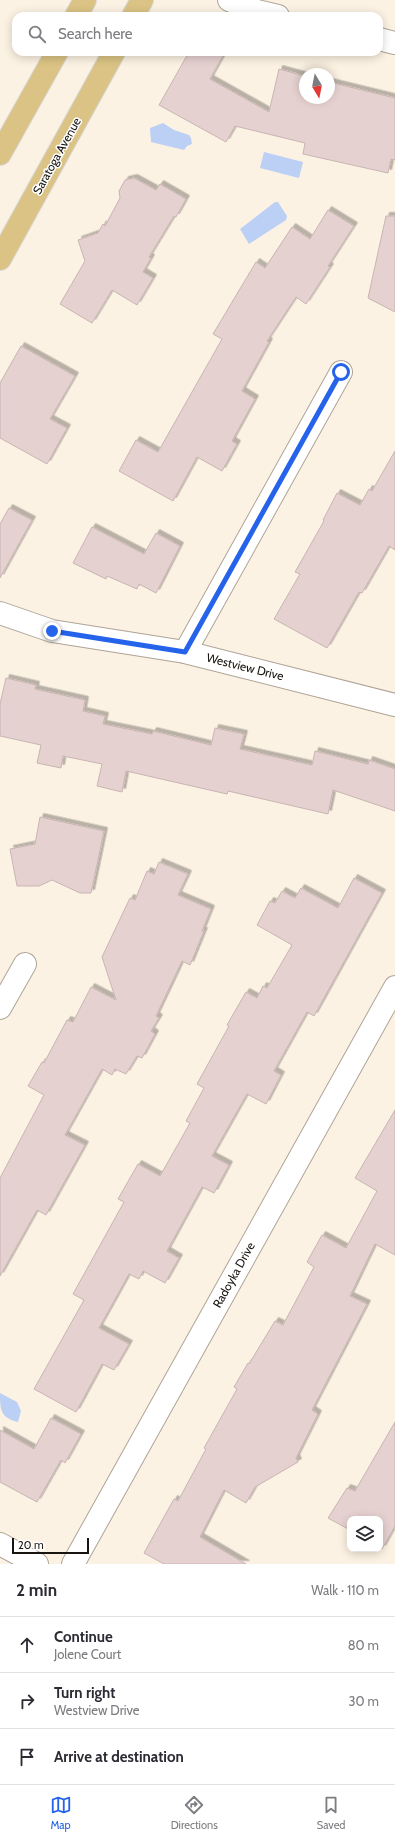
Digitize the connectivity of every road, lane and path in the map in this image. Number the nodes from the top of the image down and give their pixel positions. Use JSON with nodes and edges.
{"nodes":[{"id":1,"x":85,"y":0,"type":"edge"},
{"id":2,"x":142,"y":0,"type":"edge"},
{"id":3,"x":229,"y":0,"type":"edge"},
{"id":4,"x":78,"y":12,"type":"edge"},
{"id":5,"x":135,"y":12,"type":"edge"},
{"id":6,"x":260,"y":12,"type":"edge"},
{"id":7,"x":383,"y":40,"type":"edge"},
{"id":8,"x":395,"y":43,"type":"edge"},
{"id":9,"x":54,"y":56,"type":"edge"},
{"id":10,"x":112,"y":56,"type":"edge"},
{"id":11,"x":0,"y":154,"type":"edge"},
{"id":12,"x":0,"y":259,"type":"edge"},
{"id":13,"x":341,"y":372,"type":"dead end"},
{"id":14,"x":0,"y":613,"type":"edge"},
{"id":15,"x":185,"y":652,"type":"junction"},
{"id":16,"x":395,"y":705,"type":"edge"},
{"id":17,"x":25,"y":964,"type":"dead end"},
{"id":18,"x":395,"y":987,"type":"edge"},
{"id":19,"x":0,"y":1008,"type":"edge"},
{"id":20,"x":0,"y":1544,"type":"edge"},
{"id":21,"x":37,"y":1564,"type":"edge"},
{"id":22,"x":73,"y":1564,"type":"edge"}],
"edges":[{"from":1,"to":4,"type":"highway"},
{"from":2,"to":5,"type":"highway"},
{"from":3,"to":6,"type":"street"},
{"from":7,"to":8,"type":"street"},
{"from":9,"to":11,"type":"highway"},
{"from":10,"to":12,"type":"highway","name":"Saratoga Avenue"},
{"from":13,"to":15,"type":"street"},
{"from":14,"to":15,"type":"street","name":"Westview Drive"},
{"from":15,"to":16,"type":"street","name":"Westview Drive"},
{"from":17,"to":19,"type":"street"},
{"from":18,"to":22,"type":"street","name":"Radoyka Drive"},
{"from":20,"to":21,"type":"street"}]}
